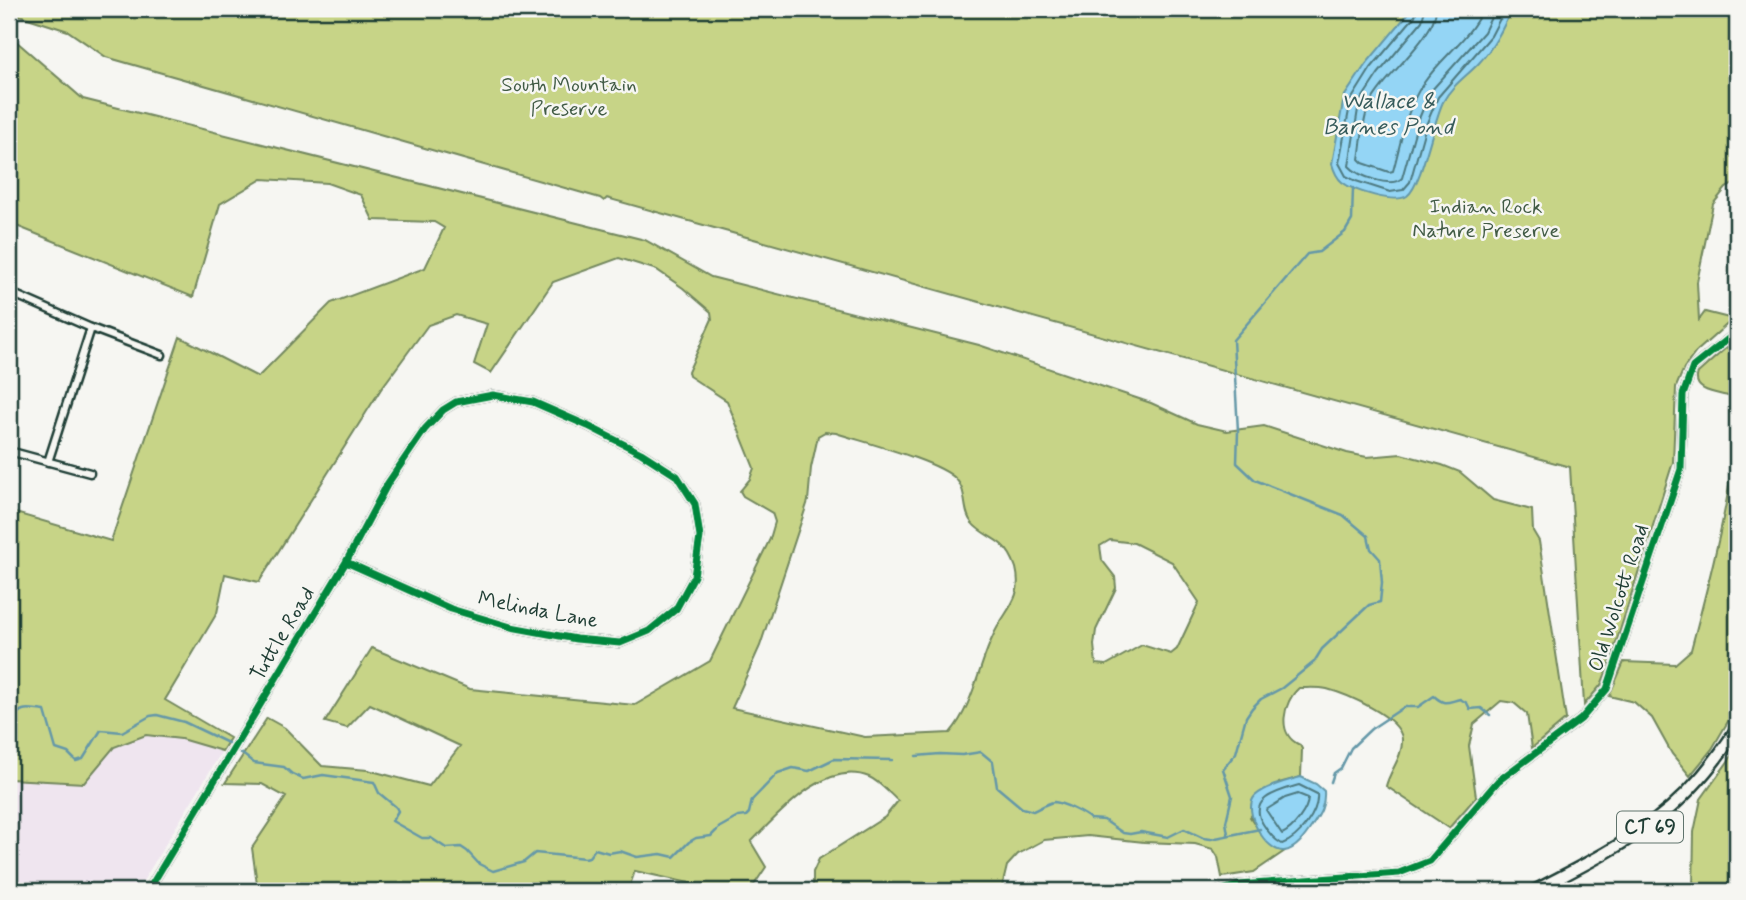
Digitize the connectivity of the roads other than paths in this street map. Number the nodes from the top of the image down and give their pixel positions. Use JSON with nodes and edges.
{"nodes":[{"id":1,"x":9,"y":292,"type":"edge"},
{"id":2,"x":91,"y":328,"type":"junction"},
{"id":3,"x":1737,"y":332,"type":"edge"},
{"id":4,"x":162,"y":355,"type":"dead end"},
{"id":5,"x":456,"y":402,"type":"joint"},
{"id":6,"x":9,"y":451,"type":"edge"},
{"id":7,"x":48,"y":461,"type":"junction"},
{"id":8,"x":90,"y":473,"type":"dead end"},
{"id":9,"x":346,"y":562,"type":"junction"},
{"id":10,"x":1737,"y":728,"type":"edge"},
{"id":11,"x":148,"y":891,"type":"edge"},
{"id":12,"x":1218,"y":891,"type":"edge"},
{"id":13,"x":1534,"y":891,"type":"edge"}],
"edges":[{"from":1,"to":2,"type":"street"},
{"from":2,"to":4,"type":"street"},
{"from":2,"to":7,"type":"street"},
{"from":3,"to":12,"type":"street","name":"Old Wolcott Road"},
{"from":5,"to":9,"type":"street","name":"Tuttle Road"},
{"from":5,"to":9,"type":"street","name":"Melinda Lane"},
{"from":6,"to":7,"type":"street"},
{"from":7,"to":8,"type":"street"},
{"from":9,"to":11,"type":"street","name":"Tuttle Road"},
{"from":10,"to":13,"type":"main road","number":"CT 69"}]}
